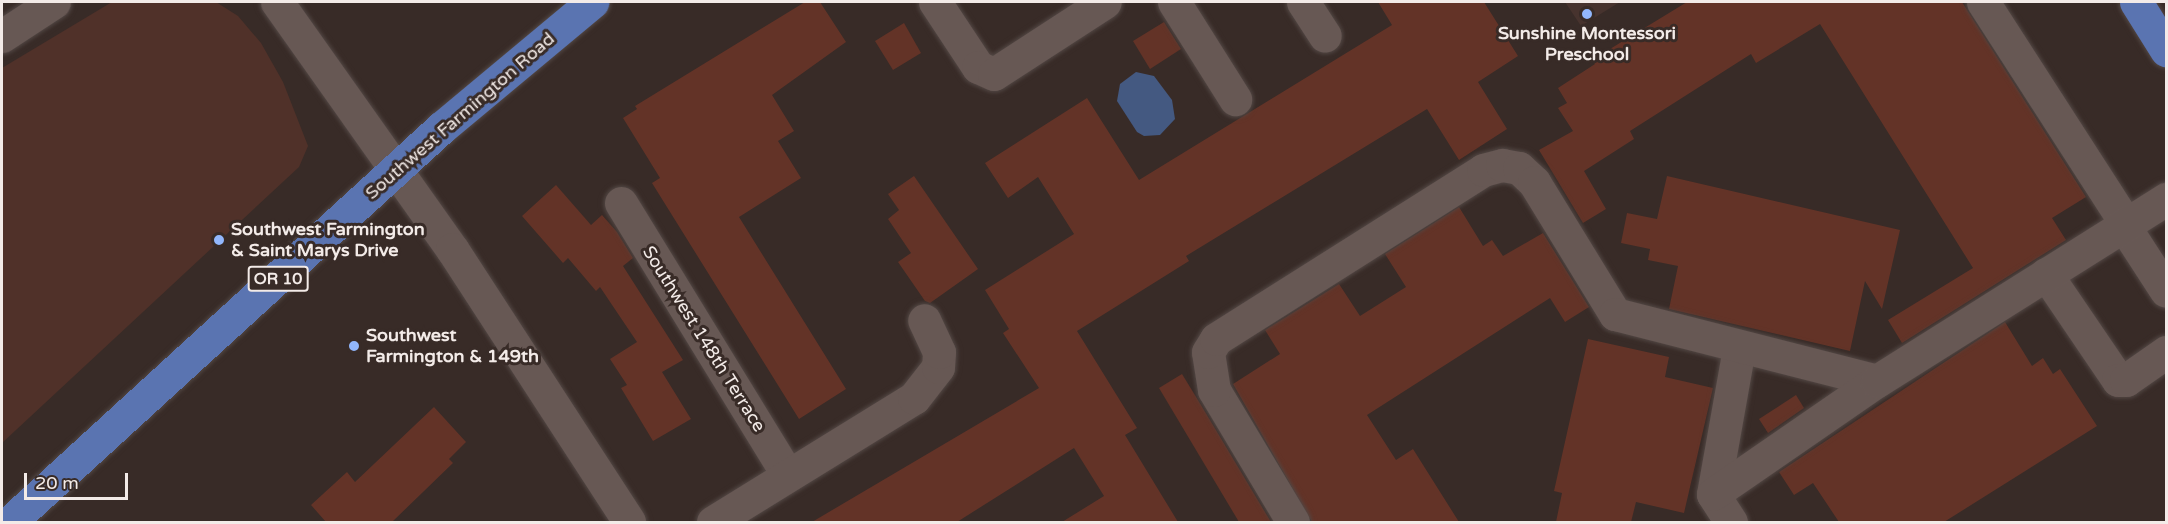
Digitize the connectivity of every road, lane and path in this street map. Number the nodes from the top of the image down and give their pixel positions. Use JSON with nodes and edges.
{"nodes":[{"id":1,"x":54,"y":2,"type":"edge"},
{"id":2,"x":277,"y":2,"type":"edge"},
{"id":3,"x":592,"y":2,"type":"edge"},
{"id":4,"x":935,"y":2,"type":"edge"},
{"id":5,"x":1105,"y":2,"type":"edge"},
{"id":6,"x":1174,"y":2,"type":"edge"},
{"id":7,"x":1303,"y":2,"type":"edge"},
{"id":8,"x":1983,"y":2,"type":"edge"},
{"id":9,"x":2136,"y":2,"type":"edge"},
{"id":10,"x":2,"y":36,"type":"edge"},
{"id":11,"x":1325,"y":36,"type":"dead end"},
{"id":12,"x":2166,"y":50,"type":"edge"},
{"id":13,"x":1235,"y":99,"type":"dead end"},
{"id":14,"x":396,"y":171,"type":"junction"},
{"id":15,"x":2166,"y":199,"type":"edge"},
{"id":16,"x":621,"y":203,"type":"dead end"},
{"id":17,"x":2125,"y":225,"type":"junction"},
{"id":18,"x":2046,"y":274,"type":"junction"},
{"id":19,"x":2166,"y":291,"type":"edge"},
{"id":20,"x":924,"y":320,"type":"dead end"},
{"id":21,"x":1739,"y":348,"type":"junction"},
{"id":22,"x":2166,"y":352,"type":"edge"},
{"id":23,"x":1877,"y":381,"type":"junction"},
{"id":24,"x":788,"y":474,"type":"junction"},
{"id":25,"x":1713,"y":494,"type":"junction"},
{"id":26,"x":625,"y":521,"type":"edge"},
{"id":27,"x":10,"y":522,"type":"edge"},
{"id":28,"x":713,"y":522,"type":"edge"},
{"id":29,"x":1293,"y":522,"type":"edge"},
{"id":30,"x":1731,"y":522,"type":"edge"}],
"edges":[{"from":1,"to":10,"type":"street"},
{"from":2,"to":14,"type":"street"},
{"from":3,"to":14,"type":"main road","name":"Southwest Farmington Road","number":"OR 10"},
{"from":4,"to":5,"type":"street"},
{"from":6,"to":13,"type":"street"},
{"from":7,"to":11,"type":"street"},
{"from":8,"to":17,"type":"street"},
{"from":9,"to":12,"type":"main road"},
{"from":14,"to":26,"type":"street"},
{"from":14,"to":27,"type":"main road","name":"Southwest Farmington Road","number":"OR 10"},
{"from":15,"to":17,"type":"street"},
{"from":16,"to":24,"type":"street","name":"Southwest 148th Terrace"},
{"from":17,"to":18,"type":"street"},
{"from":17,"to":19,"type":"street"},
{"from":18,"to":22,"type":"street"},
{"from":18,"to":23,"type":"street"},
{"from":20,"to":24,"type":"street"},
{"from":21,"to":23,"type":"street"},
{"from":21,"to":25,"type":"street"},
{"from":21,"to":29,"type":"street"},
{"from":23,"to":25,"type":"street"},
{"from":24,"to":28,"type":"street"},
{"from":25,"to":30,"type":"street"}]}
